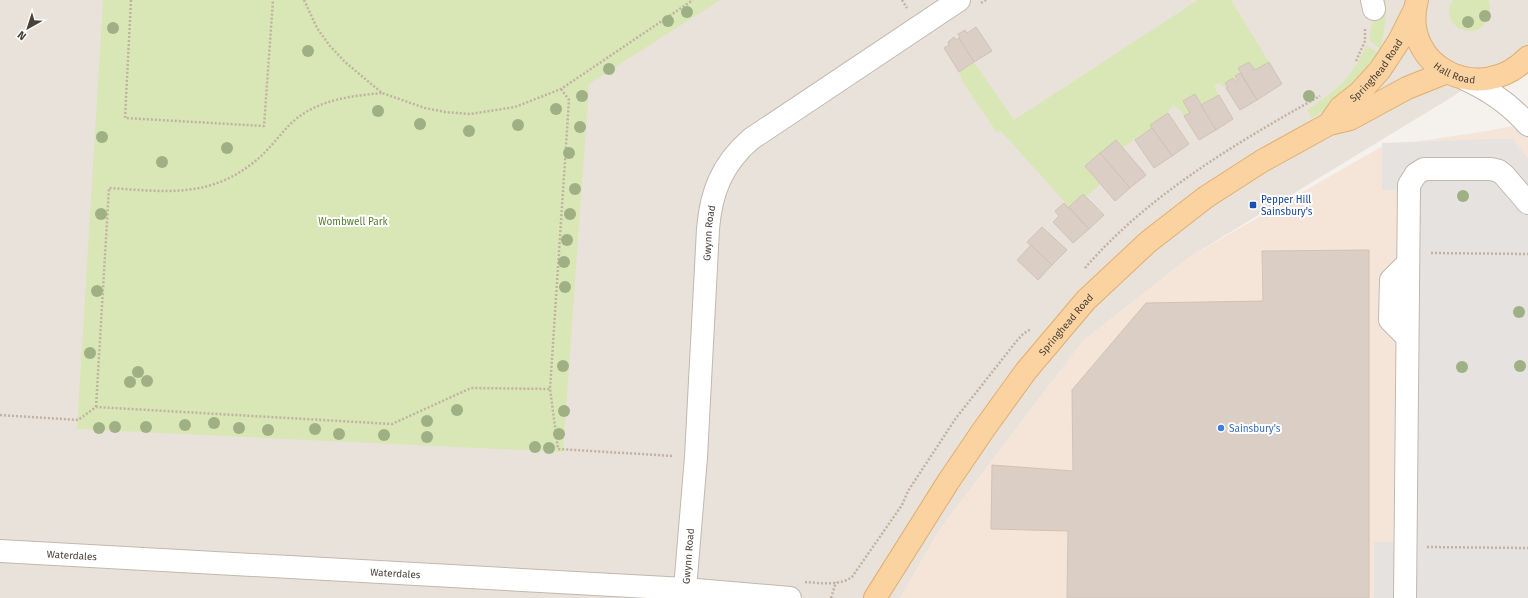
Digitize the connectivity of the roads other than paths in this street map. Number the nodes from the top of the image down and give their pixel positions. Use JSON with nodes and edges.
{"nodes":[{"id":1,"x":969,"y":2,"type":"edge"},
{"id":2,"x":1414,"y":4,"type":"edge"},
{"id":3,"x":1528,"y":57,"type":"edge"},
{"id":4,"x":1456,"y":75,"type":"junction"},
{"id":5,"x":1329,"y":124,"type":"junction"},
{"id":6,"x":1528,"y":126,"type":"edge"},
{"id":7,"x":1528,"y":203,"type":"edge"},
{"id":8,"x":0,"y":551,"type":"edge"},
{"id":9,"x":685,"y":589,"type":"junction"},
{"id":10,"x":795,"y":590,"type":"edge"},
{"id":11,"x":876,"y":598,"type":"edge"},
{"id":12,"x":1405,"y":598,"type":"edge"}],
"edges":[{"from":1,"to":9,"type":"street","name":"Gwynn Road"},
{"from":2,"to":4,"type":"main road","name":"Hall Road"},
{"from":2,"to":5,"type":"main road","name":"Springhead Road"},
{"from":3,"to":4,"type":"main road","name":"Hall Road"},
{"from":4,"to":5,"type":"main road","name":"Springhead Road"},
{"from":4,"to":6,"type":"street"},
{"from":5,"to":11,"type":"main road","name":"Springhead Road"},
{"from":7,"to":12,"type":"street"},
{"from":8,"to":9,"type":"street","name":"Waterdales"},
{"from":9,"to":10,"type":"street","name":"Waterdales"}]}
